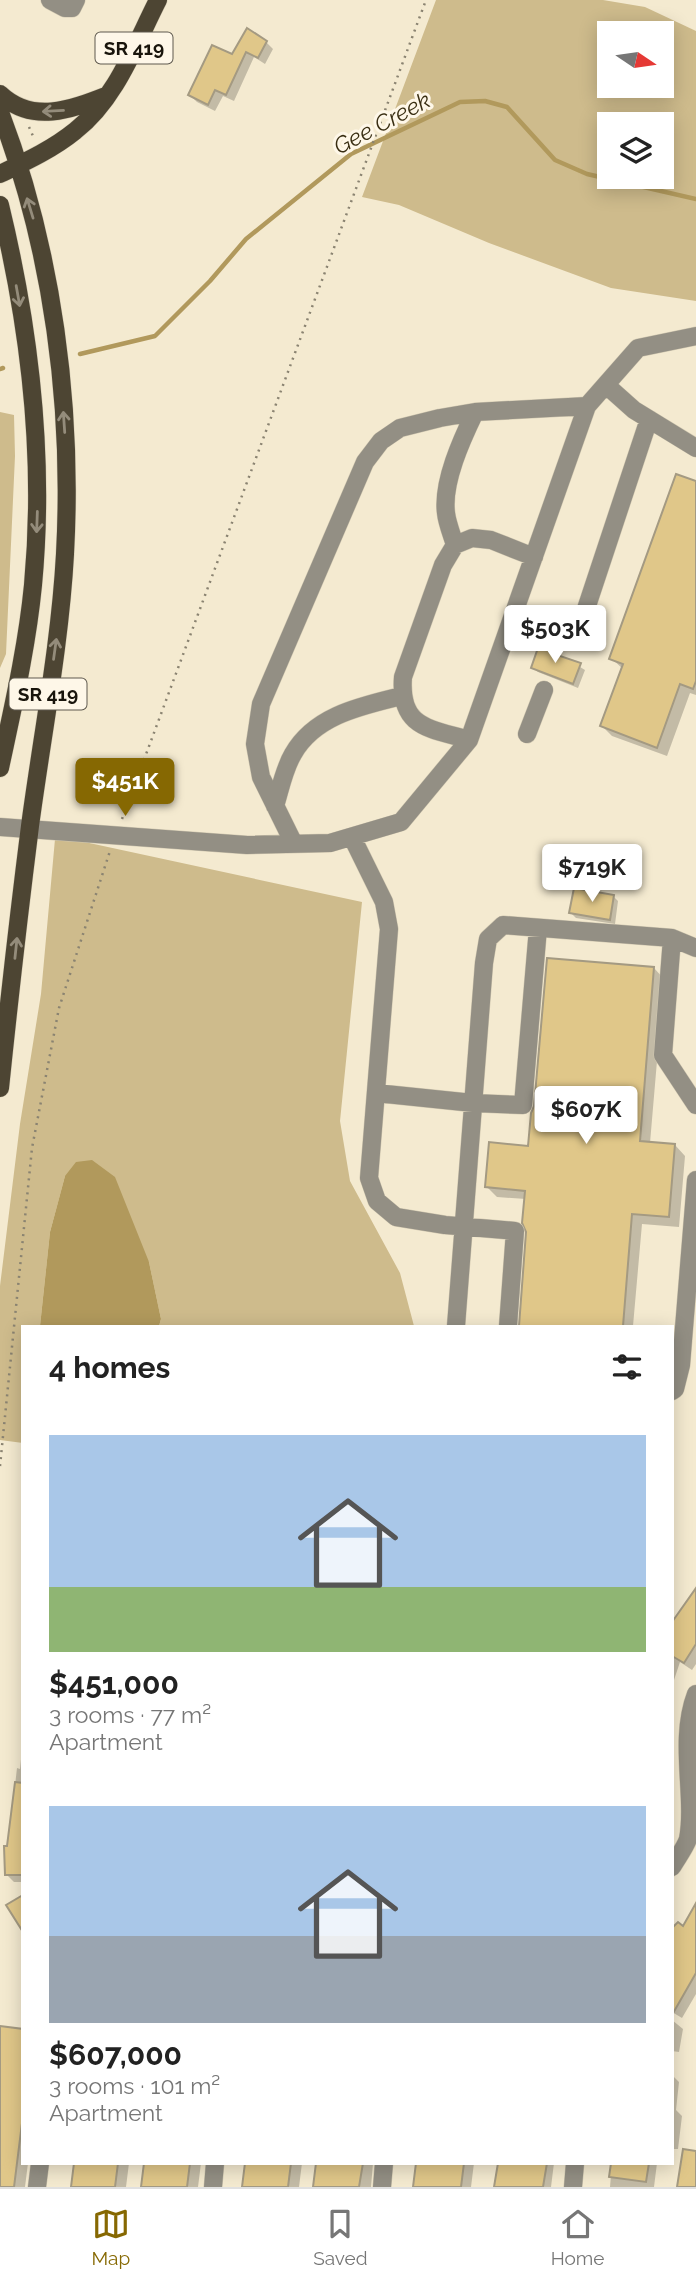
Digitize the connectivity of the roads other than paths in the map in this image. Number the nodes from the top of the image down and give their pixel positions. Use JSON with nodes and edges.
{"nodes":[{"id":1,"x":50,"y":0,"type":"edge"},
{"id":2,"x":76,"y":0,"type":"edge"},
{"id":3,"x":158,"y":0,"type":"edge"},
{"id":4,"x":0,"y":94,"type":"edge"},
{"id":5,"x":108,"y":95,"type":"junction"},
{"id":6,"x":0,"y":112,"type":"edge"},
{"id":7,"x":17,"y":166,"type":"junction"},
{"id":8,"x":0,"y":174,"type":"edge"},
{"id":9,"x":0,"y":205,"type":"edge"},
{"id":10,"x":696,"y":335,"type":"edge"},
{"id":11,"x":606,"y":385,"type":"junction"},
{"id":12,"x":587,"y":406,"type":"junction"},
{"id":13,"x":475,"y":412,"type":"junction"},
{"id":14,"x":649,"y":419,"type":"junction"},
{"id":15,"x":696,"y":448,"type":"edge"},
{"id":16,"x":454,"y":545,"type":"junction"},
{"id":17,"x":534,"y":557,"type":"junction"},
{"id":18,"x":580,"y":627,"type":"dead end"},
{"id":19,"x":544,"y":690,"type":"dead end"},
{"id":20,"x":401,"y":696,"type":"junction"},
{"id":21,"x":527,"y":734,"type":"dead end"},
{"id":22,"x":469,"y":740,"type":"junction"},
{"id":23,"x":0,"y":768,"type":"edge"},
{"id":24,"x":275,"y":806,"type":"junction"},
{"id":25,"x":0,"y":827,"type":"edge"},
{"id":26,"x":30,"y":828,"type":"junction"},
{"id":27,"x":352,"y":837,"type":"junction"},
{"id":28,"x":294,"y":844,"type":"junction"},
{"id":29,"x":538,"y":928,"type":"junction"},
{"id":30,"x":672,"y":938,"type":"junction"},
{"id":31,"x":696,"y":948,"type":"edge"},
{"id":32,"x":0,"y":1088,"type":"edge"},
{"id":33,"x":376,"y":1093,"type":"junction"},
{"id":34,"x":473,"y":1104,"type":"junction"},
{"id":35,"x":696,"y":1105,"type":"edge"},
{"id":36,"x":696,"y":1180,"type":"edge"},
{"id":37,"x":463,"y":1226,"type":"junction"},
{"id":38,"x":456,"y":1325,"type":"edge"},
{"id":39,"x":508,"y":1325,"type":"edge"},
{"id":40,"x":674,"y":1390,"type":"edge"},
{"id":41,"x":696,"y":1694,"type":"edge"},
{"id":42,"x":674,"y":1864,"type":"edge"},
{"id":43,"x":40,"y":2165,"type":"edge"},
{"id":44,"x":215,"y":2165,"type":"edge"},
{"id":45,"x":384,"y":2165,"type":"edge"},
{"id":46,"x":575,"y":2165,"type":"edge"},
{"id":47,"x":37,"y":2187,"type":"edge"},
{"id":48,"x":213,"y":2187,"type":"edge"},
{"id":49,"x":382,"y":2187,"type":"edge"},
{"id":50,"x":573,"y":2187,"type":"edge"}],
"edges":[{"from":1,"to":2,"type":"street"},
{"from":3,"to":5,"type":"main road","number":"SR 419"},
{"from":5,"to":4,"type":"main road","one_way":true},
{"from":5,"to":7,"type":"main road","number":"SR 419"},
{"from":6,"to":7,"type":"main road"},
{"from":7,"to":8,"type":"main road","number":"SR 419"},
{"from":26,"to":7,"type":"main road","number":"SR 419","one_way":true},
{"from":9,"to":23,"type":"main road","number":"SR 419","one_way":true},
{"from":10,"to":11,"type":"street"},
{"from":11,"to":12,"type":"street"},
{"from":11,"to":14,"type":"street"},
{"from":12,"to":13,"type":"street"},
{"from":12,"to":17,"type":"street"},
{"from":13,"to":16,"type":"street"},
{"from":13,"to":24,"type":"street"},
{"from":14,"to":15,"type":"street"},
{"from":14,"to":18,"type":"street"},
{"from":16,"to":17,"type":"street"},
{"from":16,"to":20,"type":"street"},
{"from":17,"to":22,"type":"street"},
{"from":19,"to":21,"type":"street"},
{"from":20,"to":22,"type":"street"},
{"from":20,"to":24,"type":"street"},
{"from":22,"to":27,"type":"street"},
{"from":24,"to":28,"type":"street"},
{"from":25,"to":26,"type":"street"},
{"from":26,"to":28,"type":"street"},
{"from":32,"to":26,"type":"main road","number":"SR 419","one_way":true},
{"from":27,"to":28,"type":"street"},
{"from":27,"to":33,"type":"street"},
{"from":29,"to":30,"type":"street"},
{"from":29,"to":34,"type":"street"},
{"from":29,"to":34,"type":"street"},
{"from":30,"to":31,"type":"street"},
{"from":30,"to":35,"type":"street"},
{"from":33,"to":34,"type":"street"},
{"from":33,"to":37,"type":"street"},
{"from":34,"to":37,"type":"street"},
{"from":36,"to":40,"type":"street"},
{"from":37,"to":38,"type":"street"},
{"from":37,"to":39,"type":"street"},
{"from":41,"to":42,"type":"street"},
{"from":43,"to":47,"type":"street"},
{"from":44,"to":48,"type":"street"},
{"from":45,"to":49,"type":"street"},
{"from":46,"to":50,"type":"street"}]}
